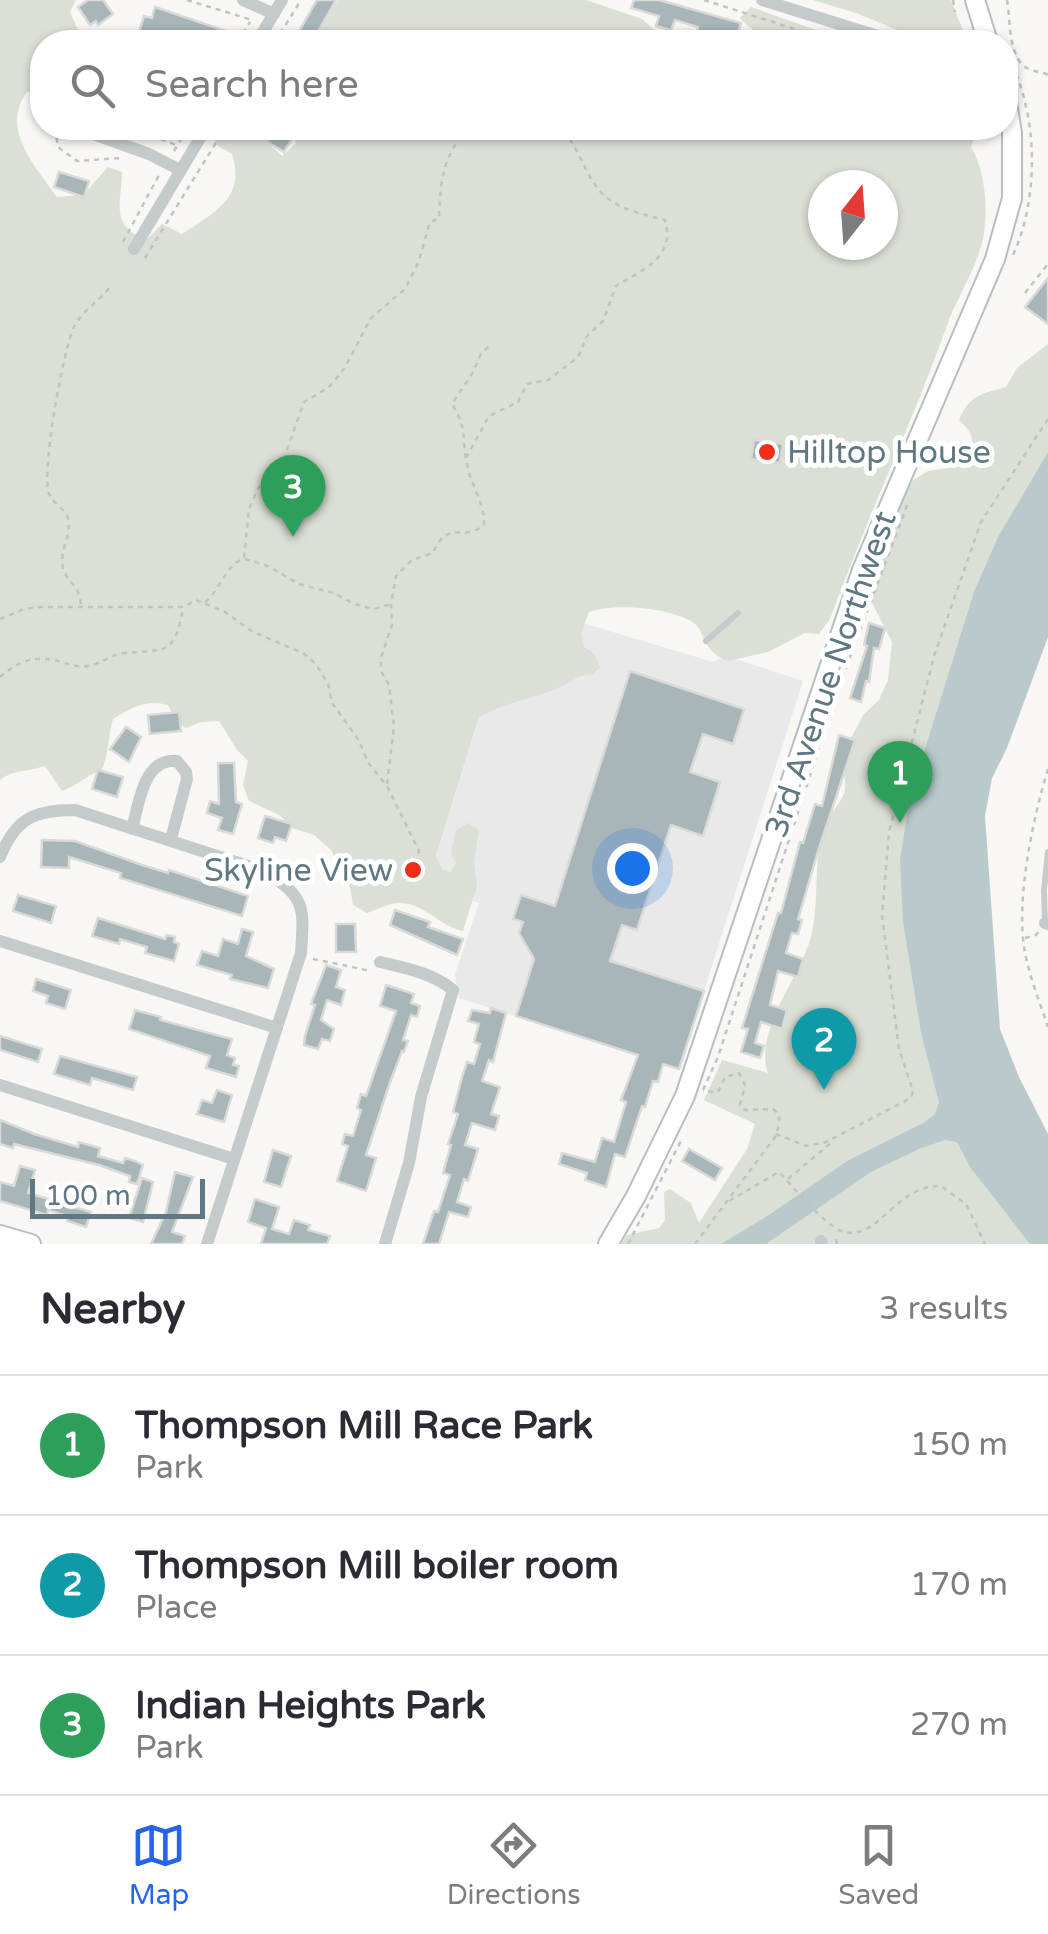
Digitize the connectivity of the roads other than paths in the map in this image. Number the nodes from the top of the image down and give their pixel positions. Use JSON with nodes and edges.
{"nodes":[{"id":1,"x":243,"y":0,"type":"edge"},
{"id":2,"x":282,"y":0,"type":"edge"},
{"id":3,"x":762,"y":0,"type":"edge"},
{"id":4,"x":975,"y":0,"type":"edge"},
{"id":5,"x":274,"y":14,"type":"junction"},
{"id":6,"x":264,"y":30,"type":"edge"},
{"id":7,"x":858,"y":30,"type":"edge"},
{"id":8,"x":984,"y":30,"type":"edge"},
{"id":9,"x":110,"y":140,"type":"edge"},
{"id":10,"x":199,"y":140,"type":"edge"},
{"id":11,"x":1012,"y":140,"type":"edge"},
{"id":12,"x":180,"y":170,"type":"junction"},
{"id":13,"x":133,"y":250,"type":"road end"},
{"id":14,"x":738,"y":613,"type":"dead end"},
{"id":15,"x":706,"y":642,"type":"dead end"},
{"id":16,"x":132,"y":828,"type":"junction"},
{"id":17,"x":171,"y":840,"type":"junction"},
{"id":18,"x":1048,"y":852,"type":"edge"},
{"id":19,"x":0,"y":858,"type":"edge"},
{"id":20,"x":1046,"y":924,"type":"edge"},
{"id":21,"x":0,"y":941,"type":"edge"},
{"id":22,"x":378,"y":967,"type":"road end"},
{"id":23,"x":277,"y":1028,"type":"junction"},
{"id":24,"x":0,"y":1084,"type":"edge"},
{"id":25,"x":234,"y":1158,"type":"junction"},
{"id":26,"x":0,"y":1235,"type":"edge"},
{"id":27,"x":31,"y":1244,"type":"edge"},
{"id":28,"x":207,"y":1244,"type":"edge"},
{"id":29,"x":385,"y":1244,"type":"edge"},
{"id":30,"x":608,"y":1244,"type":"edge"}],
"edges":[{"from":1,"to":5,"type":"street"},
{"from":2,"to":5,"type":"street"},
{"from":3,"to":7,"type":"street"},
{"from":4,"to":8,"type":"main road"},
{"from":5,"to":6,"type":"street"},
{"from":9,"to":12,"type":"street"},
{"from":10,"to":12,"type":"street"},
{"from":11,"to":30,"type":"main road","name":"3rd Avenue Northwest"},
{"from":12,"to":13,"type":"street"},
{"from":14,"to":15,"type":"lane"},
{"from":16,"to":17,"type":"street"},
{"from":16,"to":17,"type":"street"},
{"from":16,"to":19,"type":"street"},
{"from":17,"to":23,"type":"street"},
{"from":18,"to":20,"type":"lane"},
{"from":21,"to":23,"type":"street"},
{"from":22,"to":29,"type":"street"},
{"from":23,"to":25,"type":"street"},
{"from":24,"to":25,"type":"street"},
{"from":25,"to":28,"type":"street"},
{"from":26,"to":27,"type":"main road"}]}
